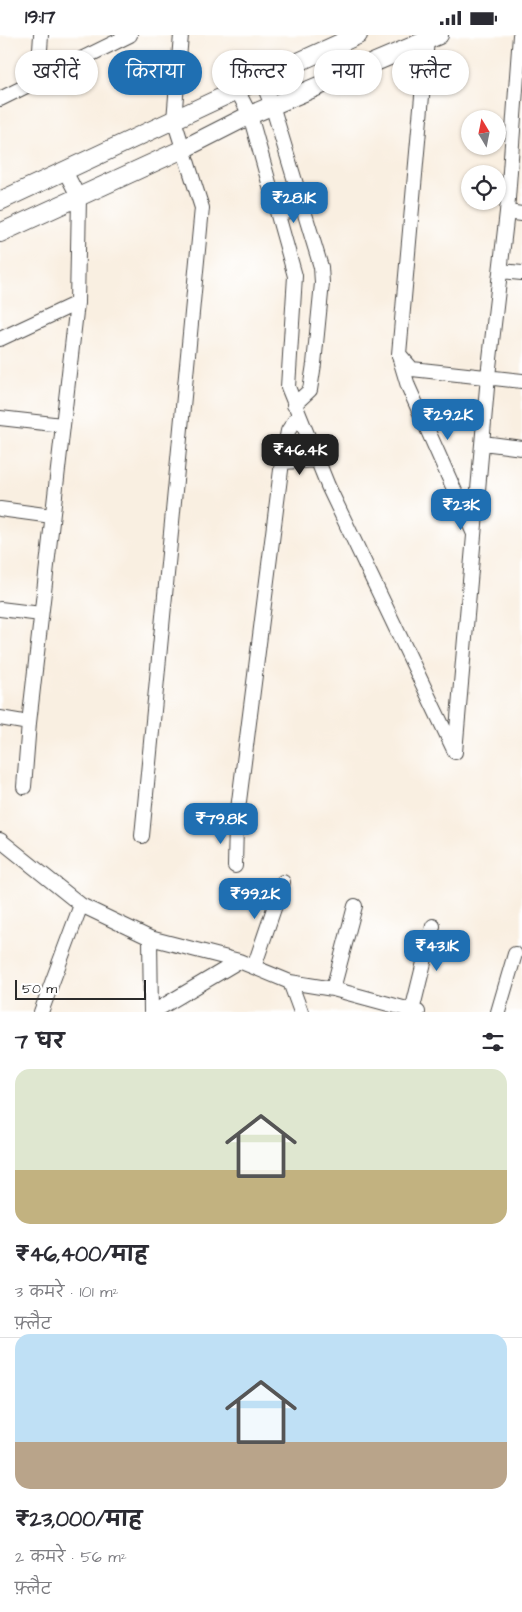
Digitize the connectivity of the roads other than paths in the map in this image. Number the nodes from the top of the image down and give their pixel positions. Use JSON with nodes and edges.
{"nodes":[{"id":1,"x":41,"y":35,"type":"edge"},
{"id":2,"x":101,"y":35,"type":"edge"},
{"id":3,"x":130,"y":35,"type":"edge"},
{"id":4,"x":181,"y":35,"type":"edge"},
{"id":5,"x":358,"y":35,"type":"edge"},
{"id":6,"x":520,"y":35,"type":"edge"},
{"id":7,"x":433,"y":38,"type":"edge"},
{"id":8,"x":40,"y":50,"type":"edge"},
{"id":9,"x":99,"y":50,"type":"joint"},
{"id":10,"x":304,"y":59,"type":"edge"},
{"id":11,"x":15,"y":92,"type":"edge"},
{"id":12,"x":227,"y":95,"type":"edge"},
{"id":13,"x":240,"y":95,"type":"edge"},
{"id":14,"x":268,"y":95,"type":"edge"},
{"id":15,"x":0,"y":99,"type":"edge"},
{"id":16,"x":272,"y":105,"type":"junction"},
{"id":17,"x":250,"y":115,"type":"junction"},
{"id":18,"x":174,"y":120,"type":"junction"},
{"id":19,"x":183,"y":149,"type":"junction"},
{"id":20,"x":65,"y":171,"type":"junction"},
{"id":21,"x":80,"y":198,"type":"junction"},
{"id":22,"x":0,"y":201,"type":"edge"},
{"id":23,"x":303,"y":207,"type":"junction"},
{"id":24,"x":507,"y":213,"type":"junction"},
{"id":25,"x":278,"y":214,"type":"junction"},
{"id":26,"x":522,"y":214,"type":"edge"},
{"id":27,"x":0,"y":233,"type":"edge"},
{"id":28,"x":501,"y":271,"type":"junction"},
{"id":29,"x":522,"y":273,"type":"edge"},
{"id":30,"x":77,"y":303,"type":"junction"},
{"id":31,"x":0,"y":339,"type":"edge"},
{"id":32,"x":399,"y":354,"type":"junction"},
{"id":33,"x":488,"y":377,"type":"junction"},
{"id":34,"x":522,"y":381,"type":"edge"},
{"id":35,"x":296,"y":410,"type":"junction"},
{"id":36,"x":0,"y":418,"type":"edge"},
{"id":37,"x":62,"y":425,"type":"junction"},
{"id":38,"x":483,"y":443,"type":"junction"},
{"id":39,"x":522,"y":448,"type":"edge"},
{"id":40,"x":317,"y":461,"type":"junction"},
{"id":41,"x":282,"y":463,"type":"junction"},
{"id":42,"x":0,"y":509,"type":"edge"},
{"id":43,"x":52,"y":516,"type":"junction"},
{"id":44,"x":475,"y":535,"type":"junction"},
{"id":45,"x":0,"y":609,"type":"edge"},
{"id":46,"x":41,"y":614,"type":"junction"},
{"id":47,"x":0,"y":718,"type":"edge"},
{"id":48,"x":28,"y":723,"type":"junction"},
{"id":49,"x":24,"y":787,"type":"dead end"},
{"id":50,"x":142,"y":836,"type":"dead end"},
{"id":51,"x":0,"y":840,"type":"edge"},
{"id":52,"x":235,"y":866,"type":"dead end"},
{"id":53,"x":282,"y":882,"type":"dead end"},
{"id":54,"x":81,"y":905,"type":"junction"},
{"id":55,"x":355,"y":905,"type":"dead end"},
{"id":56,"x":433,"y":926,"type":"dead end"},
{"id":57,"x":150,"y":938,"type":"junction"},
{"id":58,"x":515,"y":954,"type":"dead end"},
{"id":59,"x":239,"y":961,"type":"junction"},
{"id":60,"x":254,"y":967,"type":"junction"},
{"id":61,"x":290,"y":982,"type":"junction"},
{"id":62,"x":333,"y":989,"type":"junction"},
{"id":63,"x":415,"y":1011,"type":"edge"},
{"id":64,"x":41,"y":1012,"type":"edge"},
{"id":65,"x":152,"y":1012,"type":"edge"},
{"id":66,"x":301,"y":1012,"type":"edge"},
{"id":67,"x":498,"y":1012,"type":"edge"}],
"edges":[{"from":1,"to":8,"type":"street"},
{"from":2,"to":9,"type":"street"},
{"from":3,"to":9,"type":"street"},
{"from":4,"to":18,"type":"street"},
{"from":5,"to":10,"type":"street"},
{"from":6,"to":24,"type":"street"},
{"from":7,"to":16,"type":"street"},
{"from":7,"to":32,"type":"street"},
{"from":11,"to":15,"type":"street"},
{"from":12,"to":18,"type":"street"},
{"from":13,"to":17,"type":"street"},
{"from":14,"to":16,"type":"street"},
{"from":16,"to":17,"type":"street"},
{"from":16,"to":23,"type":"street"},
{"from":17,"to":19,"type":"street"},
{"from":17,"to":25,"type":"street"},
{"from":18,"to":19,"type":"street"},
{"from":18,"to":20,"type":"street"},
{"from":19,"to":21,"type":"street"},
{"from":19,"to":50,"type":"street"},
{"from":20,"to":21,"type":"street"},
{"from":20,"to":22,"type":"street"},
{"from":21,"to":27,"type":"street"},
{"from":21,"to":30,"type":"street"},
{"from":23,"to":25,"type":"street"},
{"from":23,"to":35,"type":"street"},
{"from":24,"to":26,"type":"street"},
{"from":24,"to":28,"type":"street"},
{"from":25,"to":35,"type":"street"},
{"from":28,"to":29,"type":"street"},
{"from":28,"to":33,"type":"street"},
{"from":30,"to":31,"type":"street"},
{"from":30,"to":37,"type":"street"},
{"from":32,"to":33,"type":"street"},
{"from":32,"to":44,"type":"street"},
{"from":33,"to":34,"type":"street"},
{"from":33,"to":38,"type":"street"},
{"from":35,"to":40,"type":"street"},
{"from":35,"to":41,"type":"street"},
{"from":36,"to":37,"type":"street"},
{"from":37,"to":43,"type":"street"},
{"from":38,"to":39,"type":"street"},
{"from":38,"to":44,"type":"street"},
{"from":40,"to":41,"type":"street"},
{"from":40,"to":44,"type":"street"},
{"from":41,"to":52,"type":"street"},
{"from":42,"to":43,"type":"street"},
{"from":43,"to":46,"type":"street"},
{"from":45,"to":46,"type":"street"},
{"from":46,"to":48,"type":"street"},
{"from":47,"to":48,"type":"street"},
{"from":48,"to":49,"type":"street"},
{"from":51,"to":54,"type":"street"},
{"from":53,"to":60,"type":"street"},
{"from":54,"to":57,"type":"street"},
{"from":54,"to":64,"type":"street"},
{"from":55,"to":62,"type":"street"},
{"from":56,"to":63,"type":"street"},
{"from":57,"to":59,"type":"street"},
{"from":57,"to":65,"type":"street"},
{"from":58,"to":67,"type":"street"},
{"from":59,"to":60,"type":"street"},
{"from":59,"to":65,"type":"street"},
{"from":60,"to":61,"type":"street"},
{"from":61,"to":62,"type":"street"},
{"from":61,"to":66,"type":"street"},
{"from":62,"to":63,"type":"street"}]}
